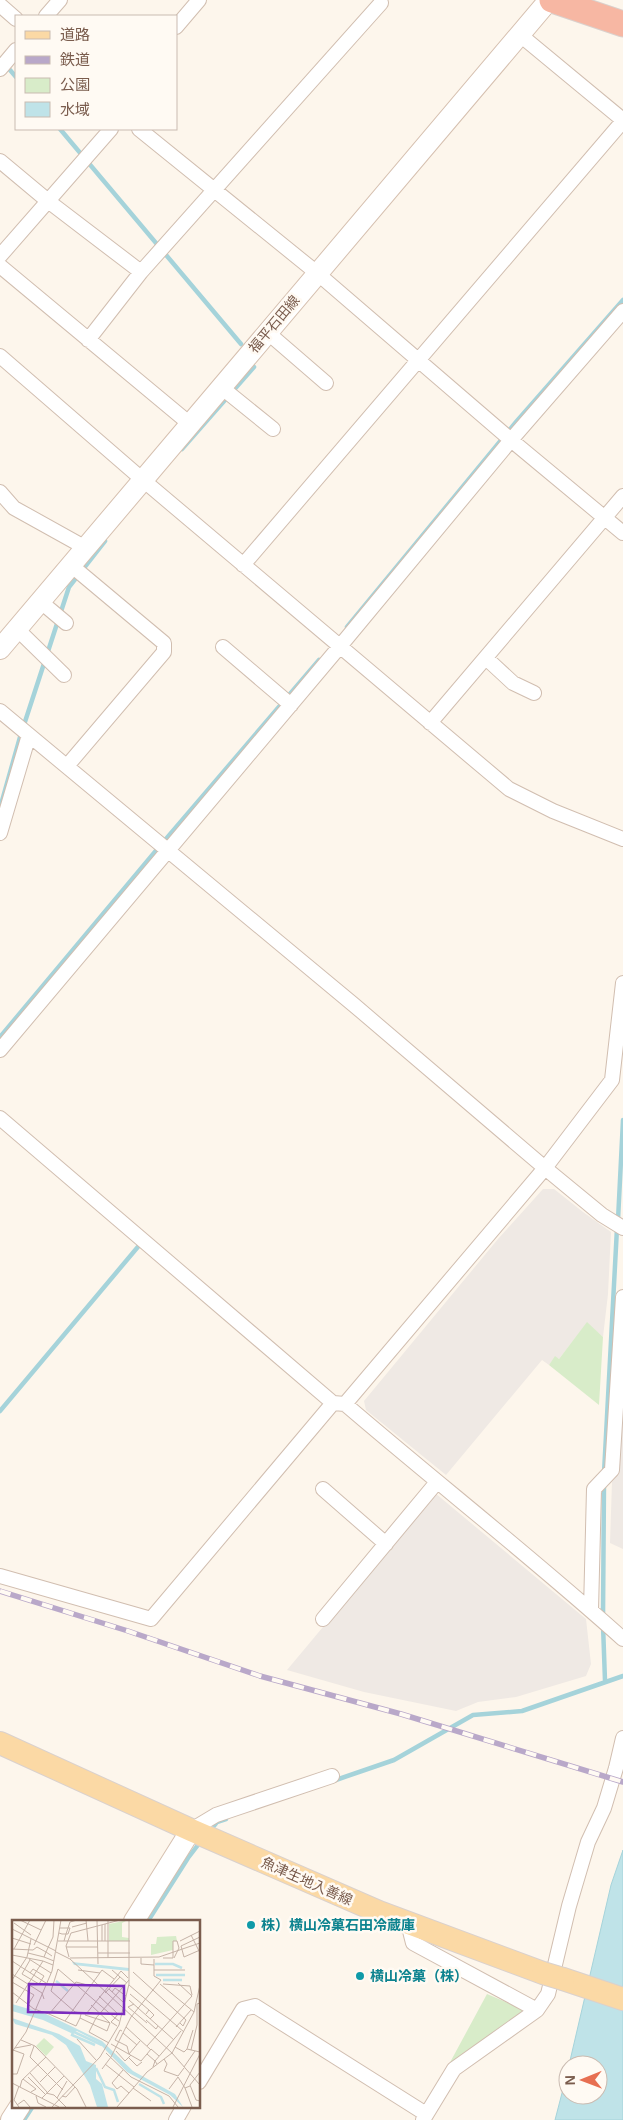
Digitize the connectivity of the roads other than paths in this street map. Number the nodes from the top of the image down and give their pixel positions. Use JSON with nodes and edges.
{"nodes":[{"id":1,"x":60,"y":0,"type":"edge"},
{"id":2,"x":199,"y":0,"type":"edge"},
{"id":3,"x":550,"y":0,"type":"edge"},
{"id":4,"x":381,"y":3,"type":"dead end"},
{"id":5,"x":0,"y":5,"type":"edge"},
{"id":6,"x":47,"y":15,"type":"edge"},
{"id":7,"x":15,"y":18,"type":"edge"},
{"id":8,"x":623,"y":24,"type":"edge"},
{"id":9,"x":178,"y":25,"type":"edge"},
{"id":10,"x":520,"y":34,"type":"junction"},
{"id":11,"x":15,"y":51,"type":"edge"},
{"id":12,"x":0,"y":69,"type":"edge"},
{"id":13,"x":623,"y":120,"type":"edge"},
{"id":14,"x":110,"y":130,"type":"edge"},
{"id":15,"x":140,"y":130,"type":"edge"},
{"id":16,"x":0,"y":161,"type":"edge"},
{"id":17,"x":213,"y":191,"type":"junction"},
{"id":18,"x":48,"y":201,"type":"junction"},
{"id":19,"x":0,"y":256,"type":"edge"},
{"id":20,"x":0,"y":266,"type":"edge"},
{"id":21,"x":141,"y":272,"type":"junction"},
{"id":22,"x":317,"y":273,"type":"junction"},
{"id":23,"x":623,"y":311,"type":"edge"},
{"id":24,"x":267,"y":332,"type":"junction"},
{"id":25,"x":88,"y":340,"type":"junction"},
{"id":26,"x":0,"y":356,"type":"edge"},
{"id":27,"x":418,"y":360,"type":"junction"},
{"id":28,"x":326,"y":384,"type":"dead end"},
{"id":29,"x":221,"y":387,"type":"junction"},
{"id":30,"x":190,"y":424,"type":"junction"},
{"id":31,"x":273,"y":429,"type":"dead end"},
{"id":32,"x":511,"y":440,"type":"junction"},
{"id":33,"x":143,"y":480,"type":"junction"},
{"id":34,"x":0,"y":492,"type":"edge"},
{"id":35,"x":623,"y":496,"type":"edge"},
{"id":36,"x":605,"y":517,"type":"junction"},
{"id":37,"x":623,"y":533,"type":"edge"},
{"id":38,"x":86,"y":548,"type":"junction"},
{"id":39,"x":243,"y":565,"type":"junction"},
{"id":40,"x":72,"y":566,"type":"junction"},
{"id":41,"x":40,"y":602,"type":"junction"},
{"id":42,"x":66,"y":623,"type":"dead end"},
{"id":43,"x":17,"y":629,"type":"junction"},
{"id":44,"x":341,"y":646,"type":"junction"},
{"id":45,"x":223,"y":647,"type":"dead end"},
{"id":46,"x":0,"y":649,"type":"edge"},
{"id":47,"x":486,"y":658,"type":"junction"},
{"id":48,"x":64,"y":675,"type":"dead end"},
{"id":49,"x":534,"y":692,"type":"dead end"},
{"id":50,"x":291,"y":705,"type":"junction"},
{"id":51,"x":0,"y":711,"type":"edge"},
{"id":52,"x":430,"y":724,"type":"junction"},
{"id":53,"x":30,"y":734,"type":"junction"},
{"id":54,"x":67,"y":766,"type":"junction"},
{"id":55,"x":0,"y":833,"type":"edge"},
{"id":56,"x":623,"y":839,"type":"edge"},
{"id":57,"x":167,"y":852,"type":"junction"},
{"id":58,"x":623,"y":983,"type":"edge"},
{"id":59,"x":0,"y":1050,"type":"edge"},
{"id":60,"x":0,"y":1118,"type":"edge"},
{"id":61,"x":545,"y":1168,"type":"junction"},
{"id":62,"x":623,"y":1228,"type":"edge"},
{"id":63,"x":623,"y":1297,"type":"edge"},
{"id":64,"x":339,"y":1404,"type":"junction"},
{"id":65,"x":437,"y":1482,"type":"junction"},
{"id":66,"x":323,"y":1489,"type":"dead end"},
{"id":67,"x":386,"y":1544,"type":"junction"},
{"id":68,"x":0,"y":1576,"type":"edge"},
{"id":69,"x":591,"y":1610,"type":"junction"},
{"id":70,"x":323,"y":1619,"type":"dead end"},
{"id":71,"x":623,"y":1639,"type":"edge"},
{"id":72,"x":623,"y":1738,"type":"edge"},
{"id":73,"x":0,"y":1743,"type":"edge"},
{"id":74,"x":332,"y":1776,"type":"dead end"},
{"id":75,"x":191,"y":1830,"type":"junction"},
{"id":76,"x":135,"y":1920,"type":"edge"},
{"id":77,"x":408,"y":1923,"type":"junction"},
{"id":78,"x":623,"y":1999,"type":"edge"},
{"id":79,"x":537,"y":2010,"type":"junction"},
{"id":80,"x":200,"y":2080,"type":"edge"},
{"id":81,"x":19,"y":2108,"type":"edge"},
{"id":82,"x":183,"y":2108,"type":"edge"},
{"id":83,"x":425,"y":2117,"type":"edge"},
{"id":84,"x":11,"y":2120,"type":"edge"},
{"id":85,"x":176,"y":2120,"type":"edge"}],
"edges":[{"from":1,"to":6,"type":"street"},
{"from":2,"to":9,"type":"street"},
{"from":3,"to":8,"type":"highway"},
{"from":3,"to":10,"type":"main road","name":"福平石田線"},
{"from":4,"to":17,"type":"street"},
{"from":5,"to":7,"type":"street"},
{"from":10,"to":13,"type":"street"},
{"from":10,"to":22,"type":"main road","name":"福平石田線"},
{"from":11,"to":12,"type":"street"},
{"from":13,"to":27,"type":"street"},
{"from":14,"to":18,"type":"street"},
{"from":15,"to":17,"type":"street"},
{"from":16,"to":18,"type":"street"},
{"from":17,"to":21,"type":"street"},
{"from":17,"to":22,"type":"street"},
{"from":18,"to":19,"type":"street"},
{"from":18,"to":21,"type":"street"},
{"from":20,"to":25,"type":"street"},
{"from":21,"to":25,"type":"street"},
{"from":22,"to":24,"type":"main road","name":"福平石田線"},
{"from":22,"to":27,"type":"street"},
{"from":23,"to":32,"type":"street"},
{"from":24,"to":28,"type":"street"},
{"from":24,"to":29,"type":"main road","name":"福平石田線"},
{"from":25,"to":30,"type":"street"},
{"from":26,"to":33,"type":"street"},
{"from":27,"to":32,"type":"street"},
{"from":27,"to":39,"type":"street"},
{"from":29,"to":30,"type":"main road","name":"福平石田線"},
{"from":29,"to":31,"type":"street"},
{"from":30,"to":33,"type":"main road","name":"福平石田線"},
{"from":32,"to":36,"type":"street"},
{"from":32,"to":44,"type":"street"},
{"from":33,"to":38,"type":"main road","name":"福平石田線"},
{"from":33,"to":39,"type":"street"},
{"from":34,"to":38,"type":"street"},
{"from":35,"to":36,"type":"street"},
{"from":36,"to":37,"type":"street"},
{"from":36,"to":47,"type":"street"},
{"from":38,"to":40,"type":"main road","name":"福平石田線"},
{"from":39,"to":44,"type":"street"},
{"from":40,"to":41,"type":"main road","name":"福平石田線"},
{"from":40,"to":54,"type":"street"},
{"from":41,"to":42,"type":"street"},
{"from":41,"to":43,"type":"main road","name":"福平石田線"},
{"from":43,"to":46,"type":"main road","name":"福平石田線"},
{"from":43,"to":48,"type":"street"},
{"from":44,"to":50,"type":"street"},
{"from":44,"to":52,"type":"street"},
{"from":45,"to":50,"type":"street"},
{"from":47,"to":49,"type":"street"},
{"from":47,"to":52,"type":"street"},
{"from":50,"to":57,"type":"street"},
{"from":51,"to":53,"type":"street"},
{"from":52,"to":56,"type":"street"},
{"from":53,"to":54,"type":"street"},
{"from":53,"to":55,"type":"street"},
{"from":54,"to":57,"type":"street"},
{"from":57,"to":59,"type":"street"},
{"from":57,"to":61,"type":"street"},
{"from":58,"to":61,"type":"street"},
{"from":60,"to":64,"type":"street"},
{"from":61,"to":62,"type":"street"},
{"from":61,"to":64,"type":"street"},
{"from":63,"to":69,"type":"street"},
{"from":64,"to":65,"type":"street"},
{"from":64,"to":68,"type":"street"},
{"from":65,"to":67,"type":"street"},
{"from":65,"to":69,"type":"street"},
{"from":66,"to":67,"type":"street"},
{"from":67,"to":70,"type":"street"},
{"from":69,"to":71,"type":"street"},
{"from":72,"to":79,"type":"street"},
{"from":73,"to":75,"type":"main road","name":"魚津生地入善線"},
{"from":74,"to":75,"type":"street"},
{"from":75,"to":76,"type":"main road"},
{"from":75,"to":77,"type":"main road","name":"魚津生地入善線"},
{"from":77,"to":78,"type":"main road","name":"魚津生地入善線"},
{"from":77,"to":79,"type":"street"},
{"from":79,"to":83,"type":"street"},
{"from":80,"to":83,"type":"street"},
{"from":81,"to":84,"type":"main road"},
{"from":82,"to":85,"type":"street"}]}
